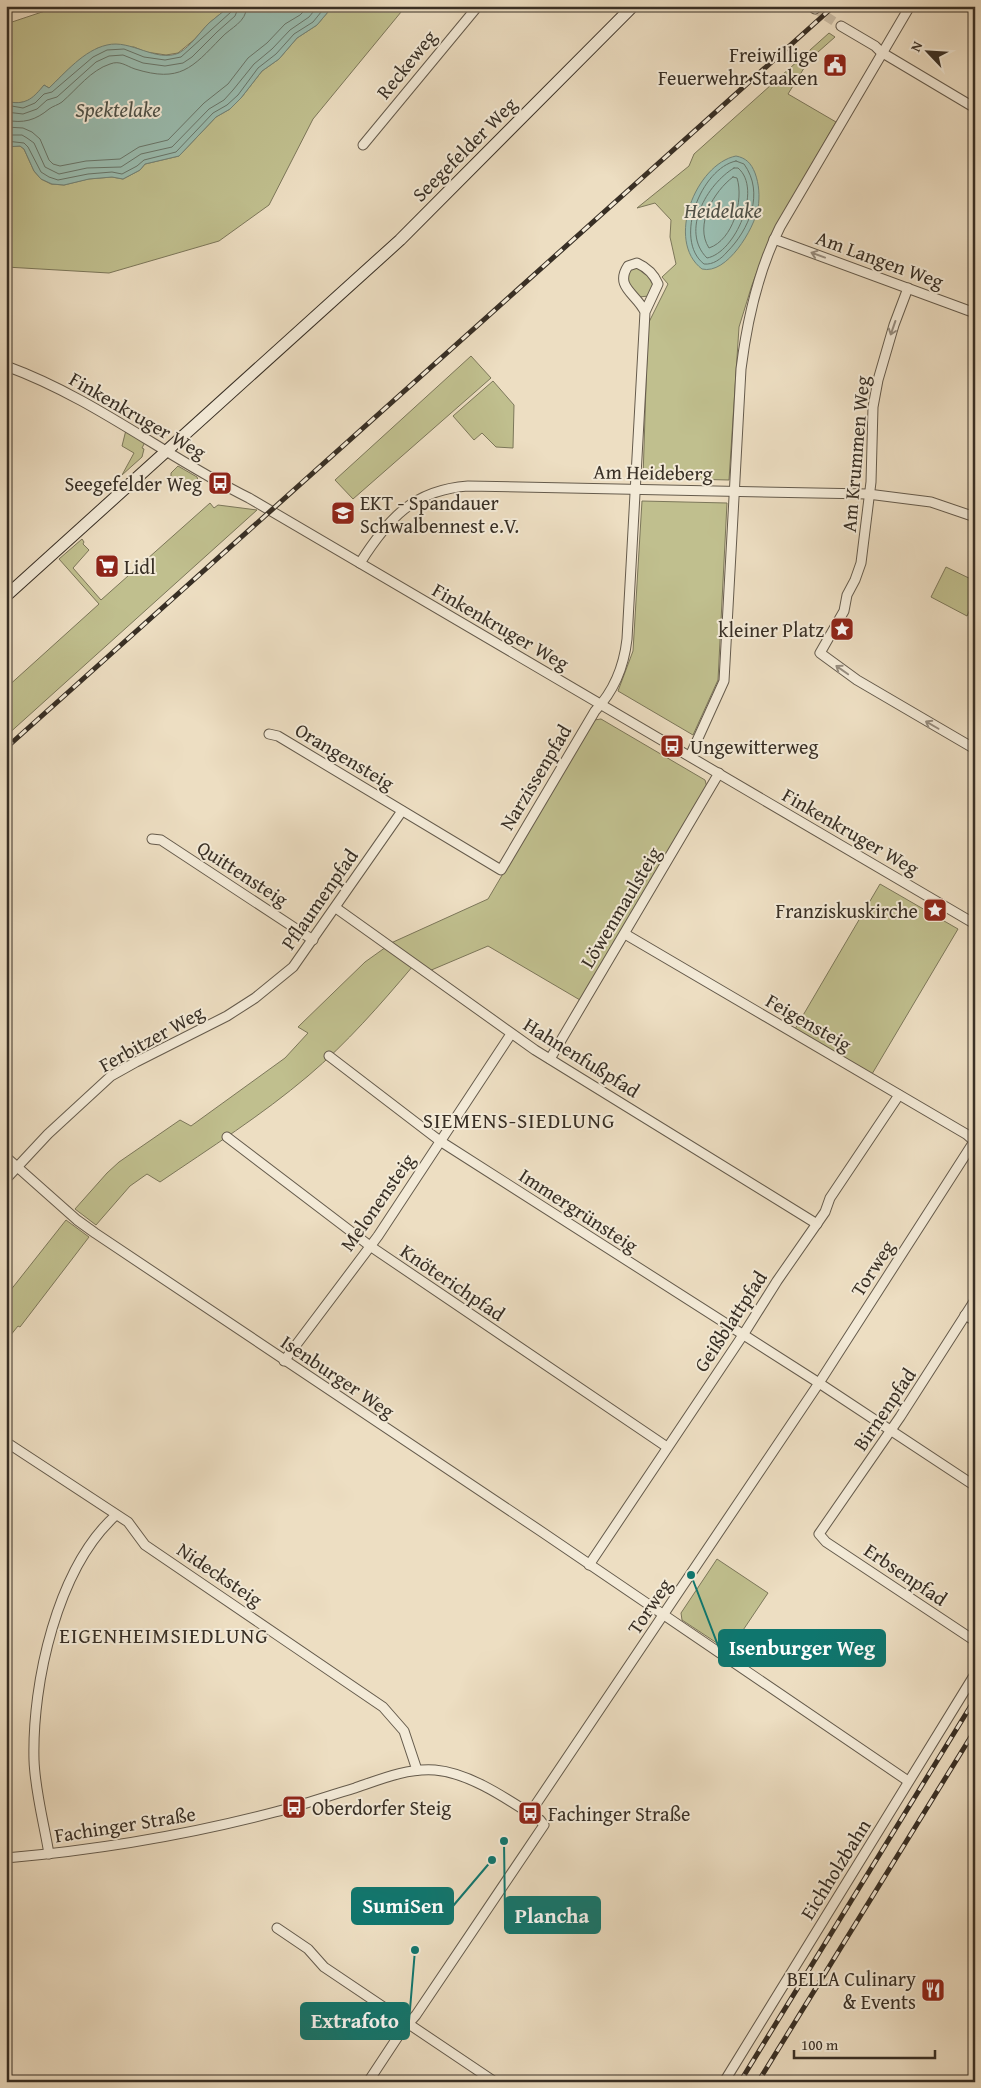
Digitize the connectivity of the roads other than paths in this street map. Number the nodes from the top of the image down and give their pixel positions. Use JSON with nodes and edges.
{"nodes":[{"id":1,"x":478,"y":6,"type":"edge"},
{"id":2,"x":633,"y":6,"type":"edge"},
{"id":3,"x":910,"y":6,"type":"edge"},
{"id":4,"x":841,"y":26,"type":"tunnel mouth"},
{"id":5,"x":881,"y":52,"type":"junction"},
{"id":6,"x":975,"y":108,"type":"edge"},
{"id":7,"x":363,"y":145,"type":"dead end"},
{"id":8,"x":774,"y":239,"type":"junction"},
{"id":9,"x":908,"y":288,"type":"junction"},
{"id":10,"x":645,"y":312,"type":"junction"},
{"id":11,"x":975,"y":313,"type":"edge"},
{"id":12,"x":6,"y":366,"type":"edge"},
{"id":13,"x":167,"y":451,"type":"junction"},
{"id":14,"x":635,"y":489,"type":"junction"},
{"id":15,"x":734,"y":491,"type":"junction"},
{"id":16,"x":868,"y":494,"type":"junction"},
{"id":17,"x":975,"y":517,"type":"edge"},
{"id":18,"x":360,"y":563,"type":"junction"},
{"id":19,"x":6,"y":596,"type":"edge"},
{"id":20,"x":602,"y":704,"type":"junction"},
{"id":21,"x":269,"y":734,"type":"dead end"},
{"id":22,"x":975,"y":749,"type":"edge"},
{"id":23,"x":690,"y":756,"type":"junction"},
{"id":24,"x":719,"y":773,"type":"junction"},
{"id":25,"x":402,"y":810,"type":"junction"},
{"id":26,"x":152,"y":838,"type":"dead end"},
{"id":27,"x":336,"y":908,"type":"junction"},
{"id":28,"x":975,"y":924,"type":"edge"},
{"id":29,"x":625,"y":934,"type":"junction"},
{"id":30,"x":313,"y":940,"type":"junction"},
{"id":31,"x":255,"y":998,"type":"joint"},
{"id":32,"x":511,"y":1034,"type":"junction"},
{"id":33,"x":329,"y":1056,"type":"dead end"},
{"id":34,"x":550,"y":1059,"type":"junction"},
{"id":35,"x":899,"y":1095,"type":"junction"},
{"id":36,"x":227,"y":1137,"type":"dead end"},
{"id":37,"x":440,"y":1141,"type":"junction"},
{"id":38,"x":975,"y":1141,"type":"edge"},
{"id":39,"x":6,"y":1157,"type":"edge"},
{"id":40,"x":17,"y":1166,"type":"junction"},
{"id":41,"x":6,"y":1179,"type":"edge"},
{"id":42,"x":817,"y":1224,"type":"junction"},
{"id":43,"x":370,"y":1246,"type":"junction"},
{"id":44,"x":975,"y":1300,"type":"edge"},
{"id":45,"x":965,"y":1315,"type":"junction"},
{"id":46,"x":975,"y":1321,"type":"edge"},
{"id":47,"x":743,"y":1335,"type":"junction"},
{"id":48,"x":284,"y":1361,"type":"junction"},
{"id":49,"x":819,"y":1383,"type":"junction"},
{"id":50,"x":891,"y":1430,"type":"junction"},
{"id":51,"x":6,"y":1442,"type":"edge"},
{"id":52,"x":667,"y":1447,"type":"junction"},
{"id":53,"x":975,"y":1486,"type":"edge"},
{"id":54,"x":116,"y":1514,"type":"junction"},
{"id":55,"x":819,"y":1534,"type":"joint"},
{"id":56,"x":589,"y":1566,"type":"junction"},
{"id":57,"x":663,"y":1616,"type":"junction"},
{"id":58,"x":975,"y":1641,"type":"edge"},
{"id":59,"x":975,"y":1674,"type":"edge"},
{"id":60,"x":418,"y":1770,"type":"junction"},
{"id":61,"x":908,"y":1782,"type":"junction"},
{"id":62,"x":530,"y":1814,"type":"junction"},
{"id":63,"x":49,"y":1854,"type":"junction"},
{"id":64,"x":6,"y":1858,"type":"edge"},
{"id":65,"x":277,"y":1928,"type":"dead end"},
{"id":66,"x":409,"y":2024,"type":"junction"},
{"id":67,"x":368,"y":2082,"type":"edge"},
{"id":68,"x":496,"y":2082,"type":"edge"},
{"id":69,"x":724,"y":2082,"type":"edge"}],
"edges":[{"from":1,"to":7,"type":"street","name":"Reckeweg"},
{"from":2,"to":13,"type":"street","name":"Seegefelder Weg"},
{"from":3,"to":5,"type":"street"},
{"from":4,"to":5,"type":"street"},
{"from":5,"to":6,"type":"street"},
{"from":5,"to":8,"type":"street"},
{"from":9,"to":8,"type":"street","name":"Am Langen Weg","one_way":true},
{"from":8,"to":15,"type":"street"},
{"from":9,"to":11,"type":"street","name":"Am Langen Weg"},
{"from":9,"to":16,"type":"street","name":"Am Krummen Weg","one_way":true},
{"from":10,"to":10,"type":"street"},
{"from":10,"to":14,"type":"street"},
{"from":12,"to":13,"type":"street","name":"Finkenkruger Weg"},
{"from":13,"to":18,"type":"street","name":"Finkenkruger Weg"},
{"from":13,"to":19,"type":"street","name":"Seegefelder Weg"},
{"from":14,"to":15,"type":"street","name":"Am Heideberg"},
{"from":14,"to":18,"type":"street","name":"Am Heideberg"},
{"from":14,"to":20,"type":"street"},
{"from":15,"to":16,"type":"street","name":"Am Heideberg"},
{"from":15,"to":23,"type":"street"},
{"from":16,"to":17,"type":"street","name":"Am Heideberg"},
{"from":22,"to":16,"type":"street","name":"Am Krummen Weg","one_way":true},
{"from":18,"to":20,"type":"street","name":"Finkenkruger Weg"},
{"from":20,"to":23,"type":"street","name":"Finkenkruger Weg"},
{"from":20,"to":25,"type":"street","name":"Narzissenpfad"},
{"from":21,"to":25,"type":"street","name":"Orangensteig"},
{"from":23,"to":24,"type":"street","name":"Finkenkruger Weg"},
{"from":24,"to":28,"type":"street","name":"Finkenkruger Weg"},
{"from":24,"to":29,"type":"street","name":"Löwenmaulsteig"},
{"from":25,"to":27,"type":"street","name":"Pflaumenpfad"},
{"from":26,"to":30,"type":"street","name":"Quittensteig"},
{"from":27,"to":30,"type":"street","name":"Pflaumenpfad"},
{"from":27,"to":32,"type":"street","name":"Hahnenfußpfad"},
{"from":29,"to":34,"type":"street","name":"Löwenmaulsteig"},
{"from":29,"to":35,"type":"street","name":"Feigensteig"},
{"from":30,"to":31,"type":"street","name":"Pflaumenpfad"},
{"from":31,"to":40,"type":"street","name":"Ferbitzer Weg"},
{"from":32,"to":34,"type":"street","name":"Hahnenfußpfad"},
{"from":32,"to":37,"type":"street","name":"Melonensteig"},
{"from":33,"to":37,"type":"street","name":"Immergrünsteig"},
{"from":34,"to":42,"type":"street","name":"Hahnenfußpfad"},
{"from":35,"to":38,"type":"street","name":"Feigensteig"},
{"from":35,"to":42,"type":"street","name":"Geißblattpfad"},
{"from":36,"to":43,"type":"street","name":"Knöterichpfad"},
{"from":37,"to":43,"type":"street","name":"Melonensteig"},
{"from":37,"to":47,"type":"street","name":"Immergrünsteig"},
{"from":38,"to":49,"type":"street","name":"Torweg"},
{"from":39,"to":40,"type":"street","name":"Isenburger Weg"},
{"from":40,"to":41,"type":"street","name":"Ferbitzer Weg"},
{"from":40,"to":48,"type":"street","name":"Isenburger Weg"},
{"from":42,"to":47,"type":"street","name":"Geißblattpfad"},
{"from":43,"to":48,"type":"street","name":"Melonensteig"},
{"from":43,"to":52,"type":"street","name":"Knöterichpfad"},
{"from":44,"to":45,"type":"street","name":"Birnenpfad"},
{"from":45,"to":46,"type":"street"},
{"from":45,"to":50,"type":"street","name":"Birnenpfad"},
{"from":47,"to":49,"type":"street","name":"Immergrünsteig"},
{"from":47,"to":52,"type":"street","name":"Geißblattpfad"},
{"from":48,"to":56,"type":"street","name":"Isenburger Weg"},
{"from":49,"to":50,"type":"street","name":"Immergrünsteig"},
{"from":49,"to":57,"type":"street","name":"Torweg"},
{"from":50,"to":53,"type":"street","name":"Immergrünsteig"},
{"from":50,"to":55,"type":"street","name":"Birnenpfad"},
{"from":51,"to":54,"type":"street","name":"Nidecksteig"},
{"from":52,"to":56,"type":"street","name":"Geißblattpfad"},
{"from":54,"to":60,"type":"street","name":"Nidecksteig"},
{"from":54,"to":63,"type":"street"},
{"from":55,"to":58,"type":"street","name":"Erbsenpfad"},
{"from":56,"to":57,"type":"street","name":"Isenburger Weg"},
{"from":57,"to":61,"type":"street","name":"Isenburger Weg"},
{"from":57,"to":62,"type":"street","name":"Torweg"},
{"from":59,"to":61,"type":"street","name":"Eichholzbahn"},
{"from":60,"to":62,"type":"street","name":"Fachinger Straße"},
{"from":60,"to":63,"type":"street","name":"Fachinger Straße"},
{"from":61,"to":69,"type":"street","name":"Eichholzbahn"},
{"from":62,"to":66,"type":"street"},
{"from":63,"to":64,"type":"street","name":"Fachinger Straße"},
{"from":65,"to":66,"type":"street"},
{"from":66,"to":67,"type":"street"},
{"from":66,"to":68,"type":"street"}]}
